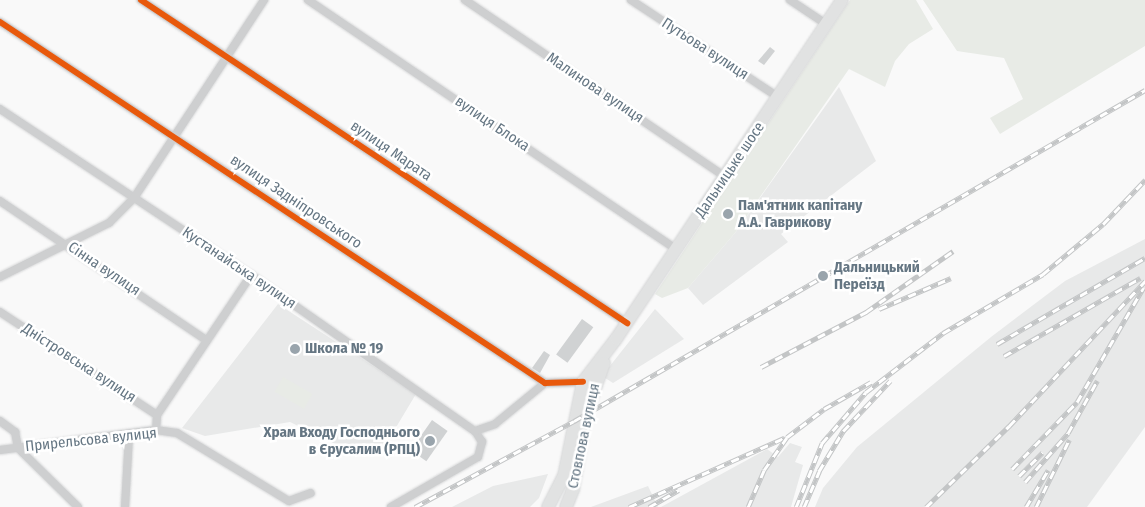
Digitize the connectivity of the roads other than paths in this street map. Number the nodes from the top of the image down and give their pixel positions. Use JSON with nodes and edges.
{"nodes":[{"id":1,"x":141,"y":0,"type":"edge"},
{"id":2,"x":264,"y":0,"type":"edge"},
{"id":3,"x":308,"y":0,"type":"edge"},
{"id":4,"x":465,"y":0,"type":"edge"},
{"id":5,"x":631,"y":0,"type":"edge"},
{"id":6,"x":790,"y":0,"type":"edge"},
{"id":7,"x":842,"y":0,"type":"edge"},
{"id":8,"x":0,"y":22,"type":"edge"},
{"id":9,"x":826,"y":24,"type":"junction"},
{"id":10,"x":226,"y":56,"type":"junction"},
{"id":11,"x":778,"y":97,"type":"junction"},
{"id":12,"x":0,"y":109,"type":"edge"},
{"id":13,"x":173,"y":135,"type":"junction"},
{"id":14,"x":725,"y":177,"type":"junction"},
{"id":15,"x":134,"y":198,"type":"junction"},
{"id":16,"x":0,"y":201,"type":"edge"},
{"id":17,"x":68,"y":245,"type":"junction"},
{"id":18,"x":676,"y":249,"type":"junction"},
{"id":19,"x":252,"y":275,"type":"junction"},
{"id":20,"x":0,"y":277,"type":"edge"},
{"id":21,"x":0,"y":312,"type":"edge"},
{"id":22,"x":627,"y":323,"type":"junction"},
{"id":23,"x":616,"y":339,"type":"junction"},
{"id":24,"x":206,"y":340,"type":"junction"},
{"id":25,"x":583,"y":382,"type":"junction"},
{"id":26,"x":545,"y":383,"type":"junction"},
{"id":27,"x":157,"y":414,"type":"junction"},
{"id":28,"x":0,"y":421,"type":"edge"},
{"id":29,"x":156,"y":430,"type":"junction"},
{"id":30,"x":475,"y":431,"type":"junction"},
{"id":31,"x":130,"y":436,"type":"junction"},
{"id":32,"x":18,"y":448,"type":"junction"},
{"id":33,"x":0,"y":450,"type":"edge"},
{"id":34,"x":311,"y":493,"type":"dead end"},
{"id":35,"x":78,"y":507,"type":"edge"},
{"id":36,"x":126,"y":507,"type":"edge"},
{"id":37,"x":391,"y":507,"type":"edge"},
{"id":38,"x":548,"y":507,"type":"edge"},
{"id":39,"x":566,"y":507,"type":"edge"}],
"edges":[{"from":1,"to":10,"type":"street","name":"вулиця Марата"},
{"from":2,"to":10,"type":"street"},
{"from":3,"to":18,"type":"street","name":"вулиця Блока"},
{"from":4,"to":14,"type":"street","name":"Малинова вулиця"},
{"from":5,"to":11,"type":"street","name":"Путьова вулиця"},
{"from":6,"to":9,"type":"street"},
{"from":7,"to":9,"type":"main road","name":"Дальницьке шосе"},
{"from":8,"to":13,"type":"street","name":"вулиця Задніпровського"},
{"from":9,"to":11,"type":"main road","name":"Дальницьке шосе"},
{"from":10,"to":13,"type":"street"},
{"from":10,"to":22,"type":"street","name":"вулиця Марата"},
{"from":11,"to":14,"type":"main road","name":"Дальницьке шосе"},
{"from":12,"to":15,"type":"street","name":"Кустанайська вулиця"},
{"from":13,"to":15,"type":"street"},
{"from":13,"to":26,"type":"street","name":"вулиця Задніпровського"},
{"from":14,"to":18,"type":"main road","name":"Дальницьке шосе"},
{"from":15,"to":17,"type":"street"},
{"from":15,"to":19,"type":"street","name":"Кустанайська вулиця"},
{"from":16,"to":17,"type":"street","name":"Сінна вулиця"},
{"from":17,"to":20,"type":"street"},
{"from":17,"to":24,"type":"street","name":"Сінна вулиця"},
{"from":18,"to":22,"type":"main road","name":"Дальницьке шосе"},
{"from":19,"to":24,"type":"street"},
{"from":19,"to":30,"type":"street","name":"Кустанайська вулиця"},
{"from":21,"to":27,"type":"street","name":"Дністровська вулиця"},
{"from":22,"to":23,"type":"main road","name":"Дальницьке шосе"},
{"from":23,"to":25,"type":"main road"},
{"from":23,"to":39,"type":"main road","name":"Стовпова вулиця"},
{"from":24,"to":27,"type":"street"},
{"from":25,"to":26,"type":"street"},
{"from":25,"to":38,"type":"main road","name":"Стовпова вулиця"},
{"from":26,"to":30,"type":"street"},
{"from":27,"to":29,"type":"street"},
{"from":28,"to":32,"type":"street"},
{"from":29,"to":31,"type":"street","name":"Прирельсова вулиця"},
{"from":29,"to":34,"type":"street","name":"Прирельсова вулиця"},
{"from":30,"to":37,"type":"street"},
{"from":31,"to":32,"type":"street","name":"Прирельсова вулиця"},
{"from":31,"to":36,"type":"street"},
{"from":32,"to":33,"type":"street","name":"Прирельсова вулиця"},
{"from":32,"to":35,"type":"street"}]}
